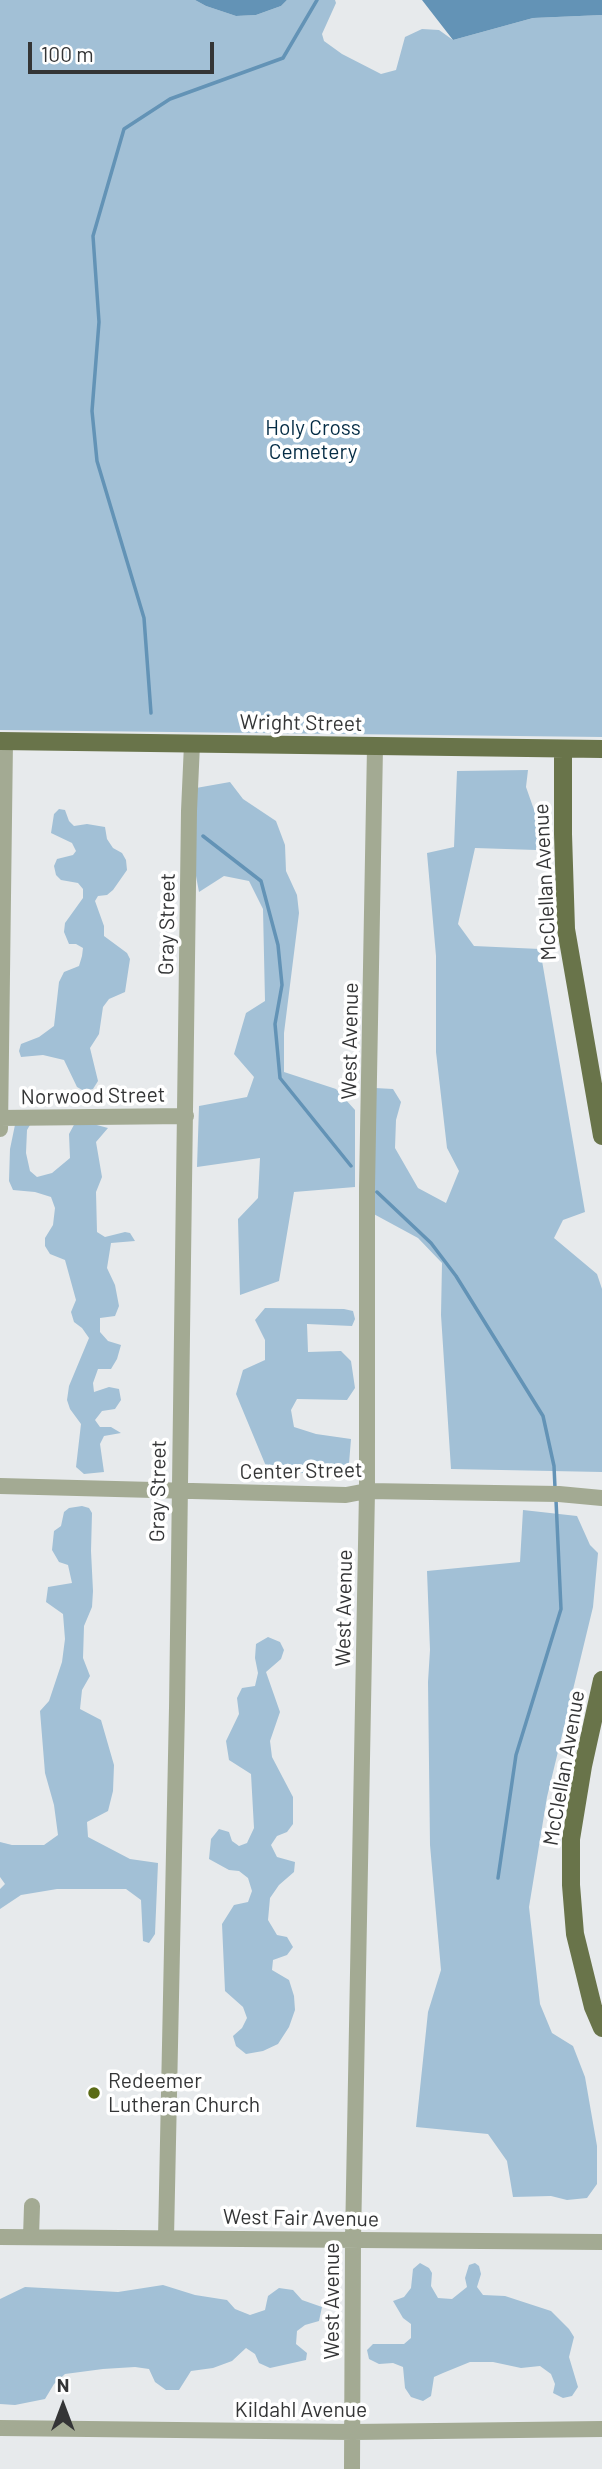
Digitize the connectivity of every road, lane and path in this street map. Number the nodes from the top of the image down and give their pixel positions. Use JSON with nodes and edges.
{"nodes":[{"id":1,"x":3,"y":741,"type":"edge"},
{"id":2,"x":192,"y":744,"type":"junction"},
{"id":3,"x":375,"y":747,"type":"junction"},
{"id":4,"x":563,"y":749,"type":"junction"},
{"id":5,"x":602,"y":750,"type":"edge"},
{"id":6,"x":186,"y":1116,"type":"junction"},
{"id":7,"x":0,"y":1118,"type":"edge"},
{"id":8,"x":0,"y":1129,"type":"edge"},
{"id":9,"x":602,"y":1136,"type":"edge"},
{"id":10,"x":0,"y":1486,"type":"edge"},
{"id":11,"x":367,"y":1491,"type":"junction"},
{"id":12,"x":178,"y":1492,"type":"junction"},
{"id":13,"x":602,"y":1498,"type":"edge"},
{"id":14,"x":602,"y":1680,"type":"edge"},
{"id":15,"x":602,"y":2028,"type":"edge"},
{"id":16,"x":32,"y":2206,"type":"dead end"},
{"id":17,"x":0,"y":2237,"type":"edge"},
{"id":18,"x":31,"y":2237,"type":"junction"},
{"id":19,"x":166,"y":2238,"type":"junction"},
{"id":20,"x":353,"y":2240,"type":"junction"},
{"id":21,"x":602,"y":2242,"type":"edge"},
{"id":22,"x":0,"y":2428,"type":"edge"},
{"id":23,"x":602,"y":2429,"type":"edge"},
{"id":24,"x":352,"y":2432,"type":"junction"},
{"id":25,"x":352,"y":2469,"type":"edge"}],
"edges":[{"from":1,"to":2,"type":"main road","name":"Wright Street"},
{"from":1,"to":7,"type":"street"},
{"from":2,"to":3,"type":"main road","name":"Wright Street"},
{"from":2,"to":6,"type":"street","name":"Gray Street"},
{"from":3,"to":4,"type":"main road","name":"Wright Street"},
{"from":3,"to":11,"type":"street","name":"West Avenue"},
{"from":4,"to":5,"type":"main road","name":"Wright Street"},
{"from":4,"to":9,"type":"main road","name":"McClellan Avenue"},
{"from":6,"to":7,"type":"street","name":"Norwood Street"},
{"from":6,"to":12,"type":"street","name":"Gray Street"},
{"from":7,"to":8,"type":"street"},
{"from":10,"to":12,"type":"street","name":"Center Street"},
{"from":11,"to":12,"type":"street","name":"Center Street"},
{"from":11,"to":13,"type":"street","name":"Center Street"},
{"from":11,"to":20,"type":"street","name":"West Avenue"},
{"from":12,"to":19,"type":"street","name":"Gray Street"},
{"from":14,"to":15,"type":"main road","name":"McClellan Avenue"},
{"from":16,"to":18,"type":"street"},
{"from":17,"to":18,"type":"street","name":"West Fair Avenue"},
{"from":18,"to":19,"type":"street","name":"West Fair Avenue"},
{"from":19,"to":20,"type":"street","name":"West Fair Avenue"},
{"from":20,"to":21,"type":"street","name":"West Fair Avenue"},
{"from":20,"to":24,"type":"street","name":"West Avenue"},
{"from":22,"to":24,"type":"street","name":"Kildahl Avenue"},
{"from":23,"to":24,"type":"street","name":"Kildahl Avenue"},
{"from":24,"to":25,"type":"street","name":"West Avenue"}]}
